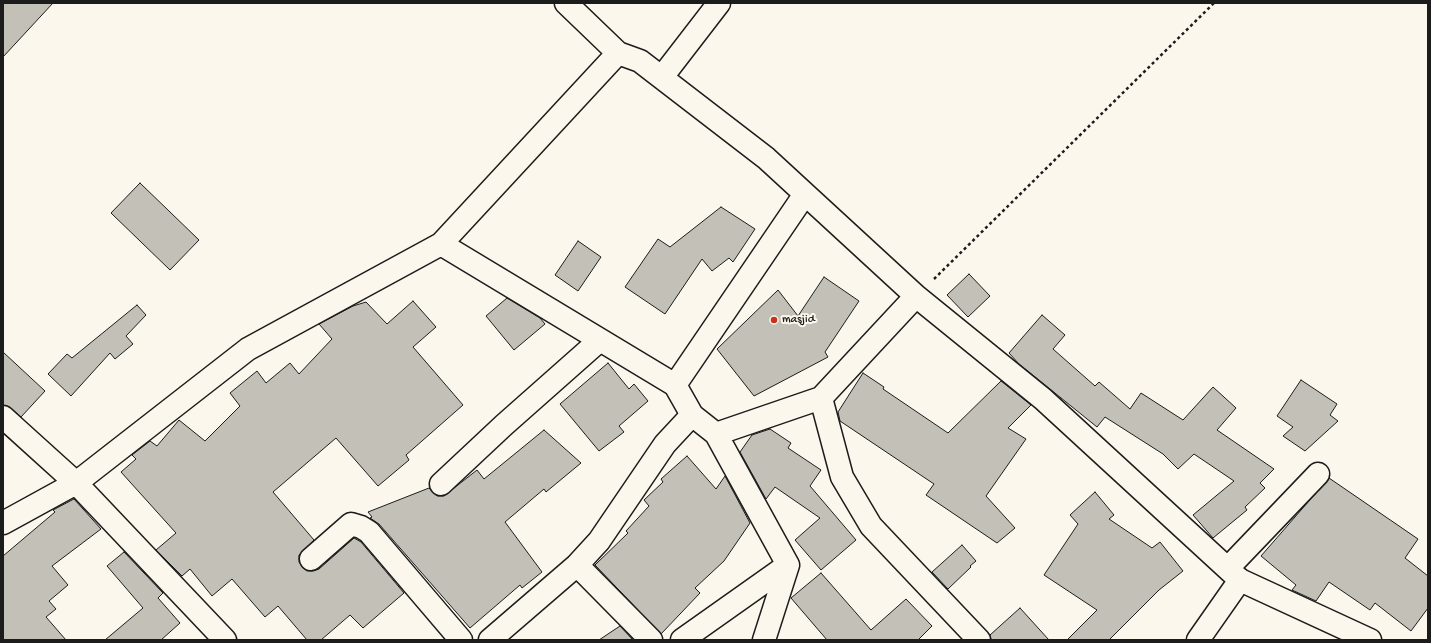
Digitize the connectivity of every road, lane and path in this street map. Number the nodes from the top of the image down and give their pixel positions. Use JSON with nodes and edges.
{"nodes":[{"id":1,"x":566,"y":3,"type":"edge"},
{"id":2,"x":719,"y":3,"type":"edge"},
{"id":3,"x":1214,"y":3,"type":"edge"},
{"id":4,"x":618,"y":53,"type":"junction"},
{"id":5,"x":662,"y":77,"type":"junction"},
{"id":6,"x":805,"y":194,"type":"junction"},
{"id":7,"x":441,"y":244,"type":"junction"},
{"id":8,"x":916,"y":296,"type":"junction"},
{"id":9,"x":600,"y":340,"type":"junction"},
{"id":10,"x":675,"y":385,"type":"junction"},
{"id":11,"x":821,"y":398,"type":"junction"},
{"id":12,"x":692,"y":415,"type":"junction"},
{"id":13,"x":3,"y":417,"type":"edge"},
{"id":14,"x":716,"y":434,"type":"junction"},
{"id":15,"x":1318,"y":474,"type":"dead end"},
{"id":16,"x":76,"y":483,"type":"junction"},
{"id":17,"x":441,"y":484,"type":"dead end"},
{"id":18,"x":3,"y":523,"type":"edge"},
{"id":19,"x":311,"y":559,"type":"dead end"},
{"id":20,"x":577,"y":565,"type":"junction"},
{"id":21,"x":788,"y":565,"type":"junction"},
{"id":22,"x":1234,"y":574,"type":"junction"},
{"id":23,"x":225,"y":640,"type":"edge"},
{"id":24,"x":461,"y":640,"type":"edge"},
{"id":25,"x":490,"y":640,"type":"edge"},
{"id":26,"x":651,"y":640,"type":"edge"},
{"id":27,"x":682,"y":640,"type":"edge"},
{"id":28,"x":764,"y":640,"type":"edge"},
{"id":29,"x":979,"y":640,"type":"edge"},
{"id":30,"x":1198,"y":640,"type":"edge"},
{"id":31,"x":1370,"y":640,"type":"edge"}],
"edges":[{"from":1,"to":4,"type":"street"},
{"from":2,"to":5,"type":"street"},
{"from":3,"to":8,"type":"path"},
{"from":4,"to":5,"type":"street"},
{"from":4,"to":7,"type":"street"},
{"from":5,"to":6,"type":"street"},
{"from":6,"to":8,"type":"street"},
{"from":6,"to":10,"type":"street"},
{"from":7,"to":9,"type":"street"},
{"from":7,"to":16,"type":"street"},
{"from":8,"to":11,"type":"street"},
{"from":8,"to":22,"type":"street"},
{"from":9,"to":10,"type":"street"},
{"from":9,"to":17,"type":"street"},
{"from":10,"to":12,"type":"street"},
{"from":11,"to":14,"type":"street"},
{"from":11,"to":29,"type":"street"},
{"from":12,"to":14,"type":"street"},
{"from":12,"to":20,"type":"street"},
{"from":13,"to":16,"type":"street"},
{"from":14,"to":21,"type":"street"},
{"from":15,"to":22,"type":"street"},
{"from":16,"to":18,"type":"street"},
{"from":16,"to":23,"type":"street"},
{"from":19,"to":24,"type":"street"},
{"from":20,"to":25,"type":"street"},
{"from":20,"to":26,"type":"street"},
{"from":21,"to":27,"type":"street"},
{"from":21,"to":28,"type":"street"},
{"from":22,"to":30,"type":"street"},
{"from":22,"to":31,"type":"street"}]}
